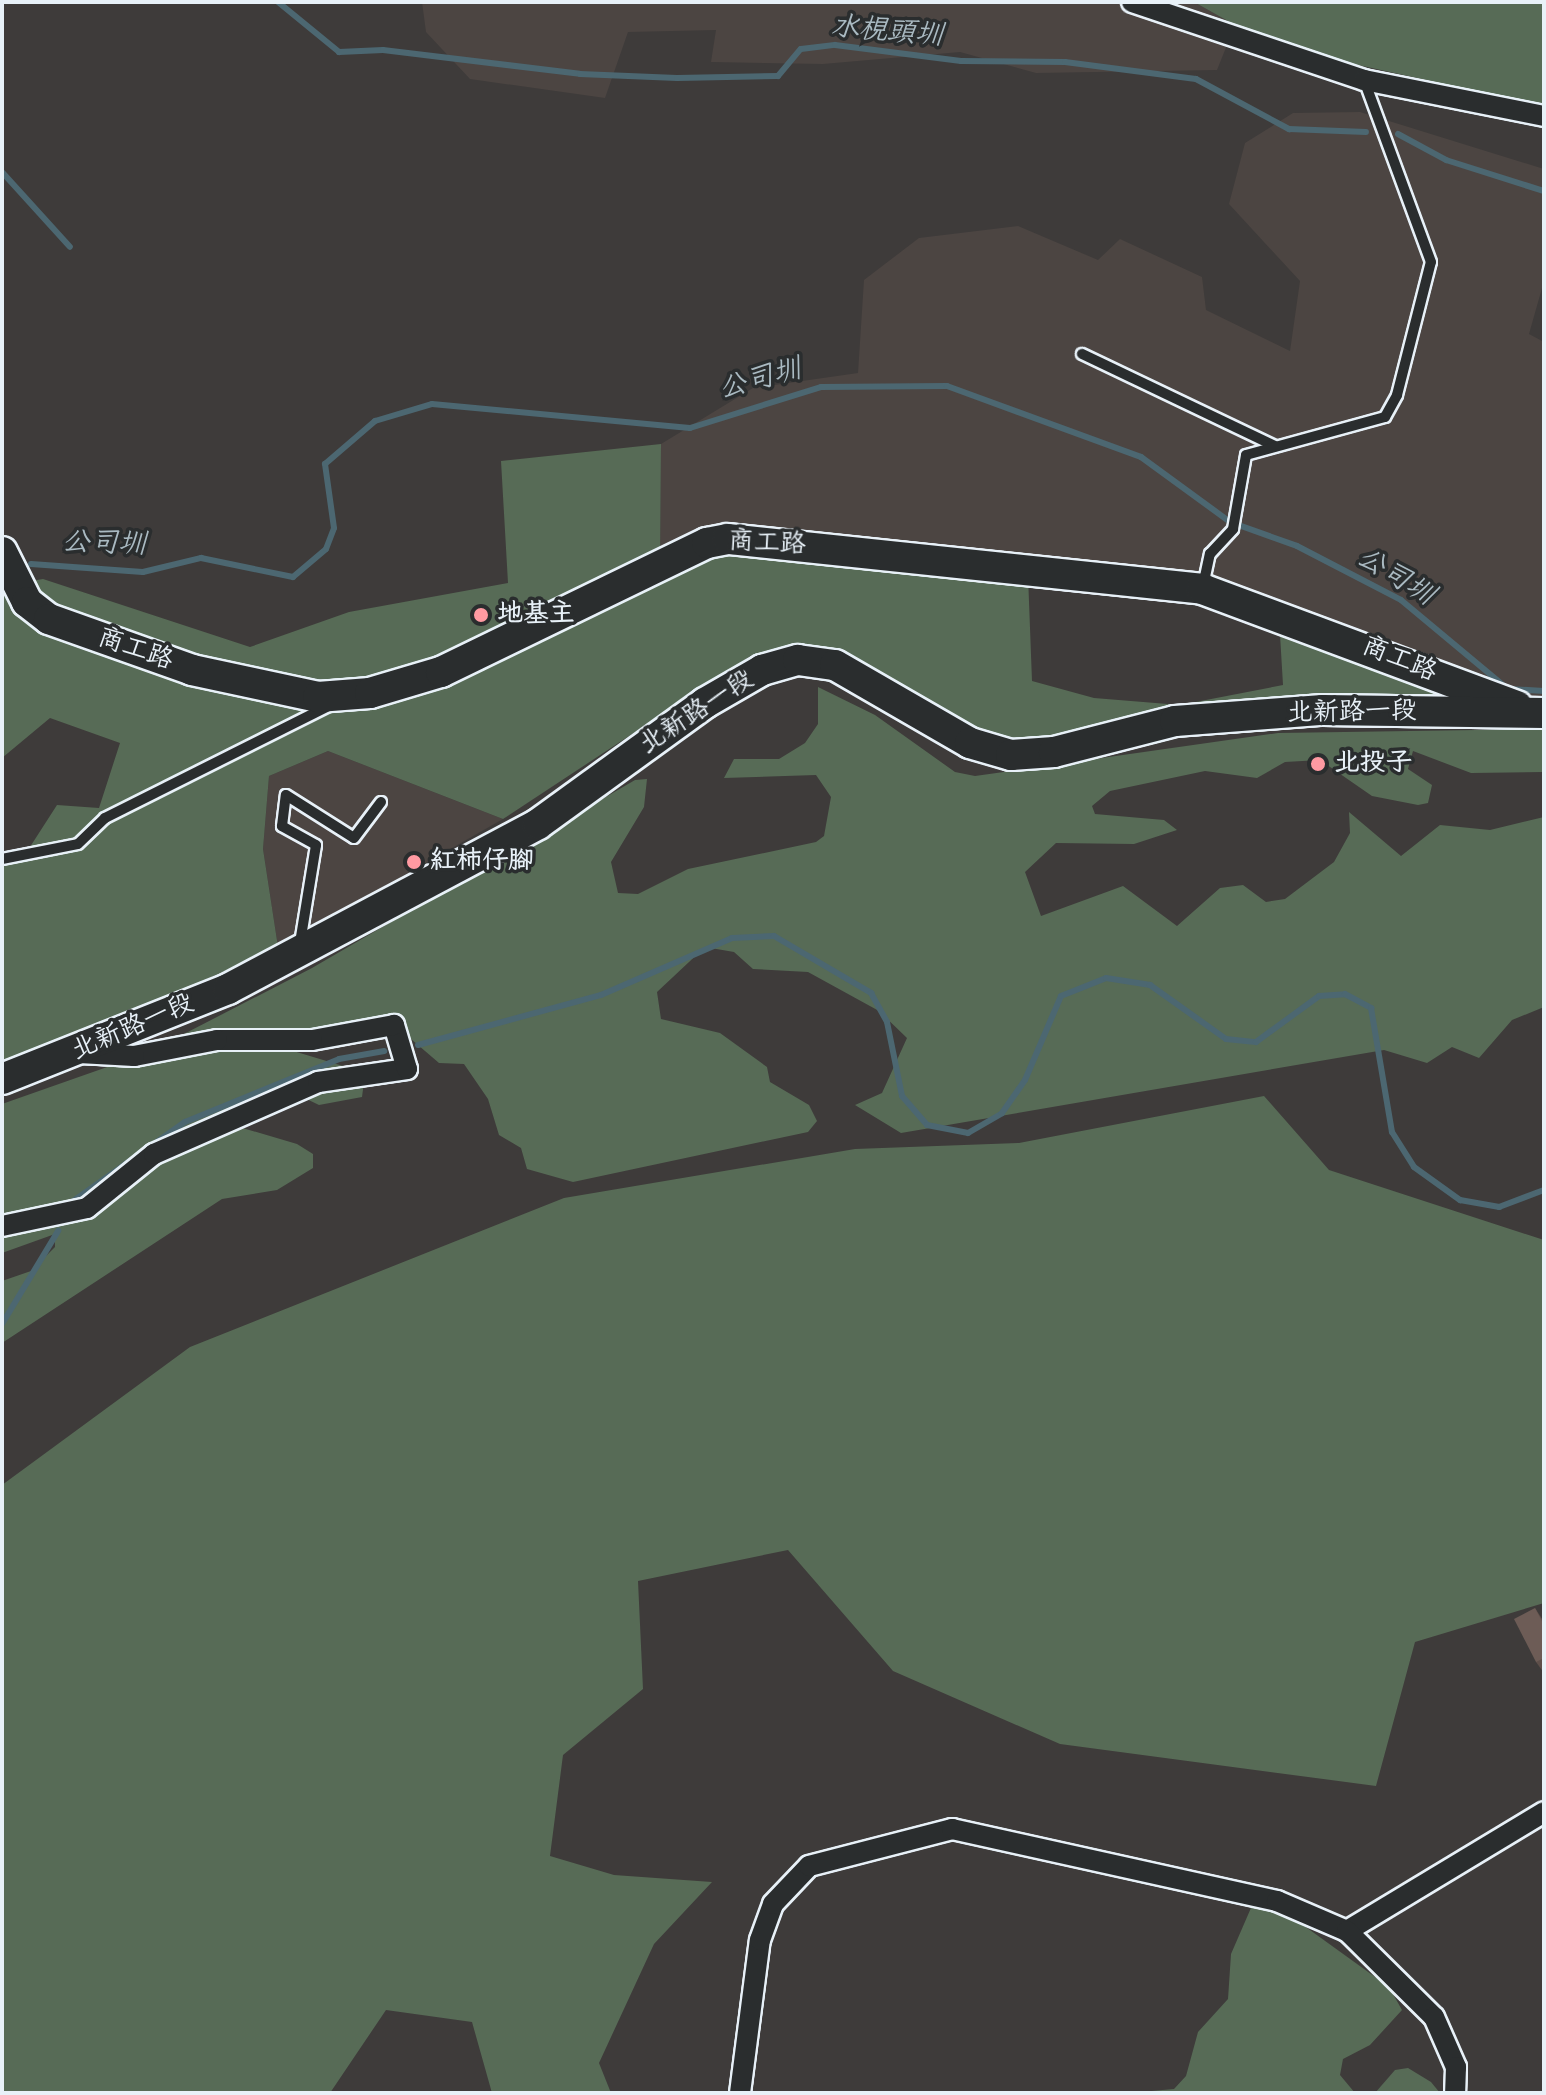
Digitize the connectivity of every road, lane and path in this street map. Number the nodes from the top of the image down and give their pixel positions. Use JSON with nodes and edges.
{"nodes":[{"id":1,"x":1132,"y":2,"type":"edge"},
{"id":2,"x":1364,"y":80,"type":"junction"},
{"id":3,"x":1544,"y":116,"type":"edge"},
{"id":4,"x":1082,"y":354,"type":"dead end"},
{"id":5,"x":1275,"y":446,"type":"junction"},
{"id":6,"x":2,"y":552,"type":"edge"},
{"id":7,"x":1202,"y":589,"type":"junction"},
{"id":8,"x":341,"y":698,"type":"junction"},
{"id":9,"x":1542,"y":714,"type":"edge"},
{"id":10,"x":381,"y":802,"type":"dead end"},
{"id":11,"x":2,"y":859,"type":"edge"},
{"id":12,"x":299,"y":949,"type":"junction"},
{"id":13,"x":75,"y":1053,"type":"junction"},
{"id":14,"x":2,"y":1079,"type":"edge"},
{"id":15,"x":2,"y":1226,"type":"edge"},
{"id":16,"x":1544,"y":1812,"type":"edge"},
{"id":17,"x":1347,"y":1931,"type":"junction"},
{"id":18,"x":740,"y":2093,"type":"edge"},
{"id":19,"x":1455,"y":2093,"type":"edge"}],
"edges":[{"from":1,"to":2,"type":"street"},
{"from":2,"to":3,"type":"street"},
{"from":2,"to":5,"type":"lane"},
{"from":4,"to":5,"type":"lane"},
{"from":5,"to":7,"type":"lane"},
{"from":6,"to":8,"type":"main road","name":"商工路"},
{"from":7,"to":8,"type":"main road","name":"商工路"},
{"from":7,"to":9,"type":"main road","name":"商工路"},
{"from":8,"to":11,"type":"lane"},
{"from":9,"to":12,"type":"main road","name":"北新路一段"},
{"from":10,"to":12,"type":"lane"},
{"from":12,"to":13,"type":"main road","name":"北新路一段"},
{"from":13,"to":14,"type":"main road","name":"北新路一段"},
{"from":13,"to":15,"type":"street"},
{"from":16,"to":17,"type":"street"},
{"from":17,"to":18,"type":"street"},
{"from":17,"to":19,"type":"street"}]}
